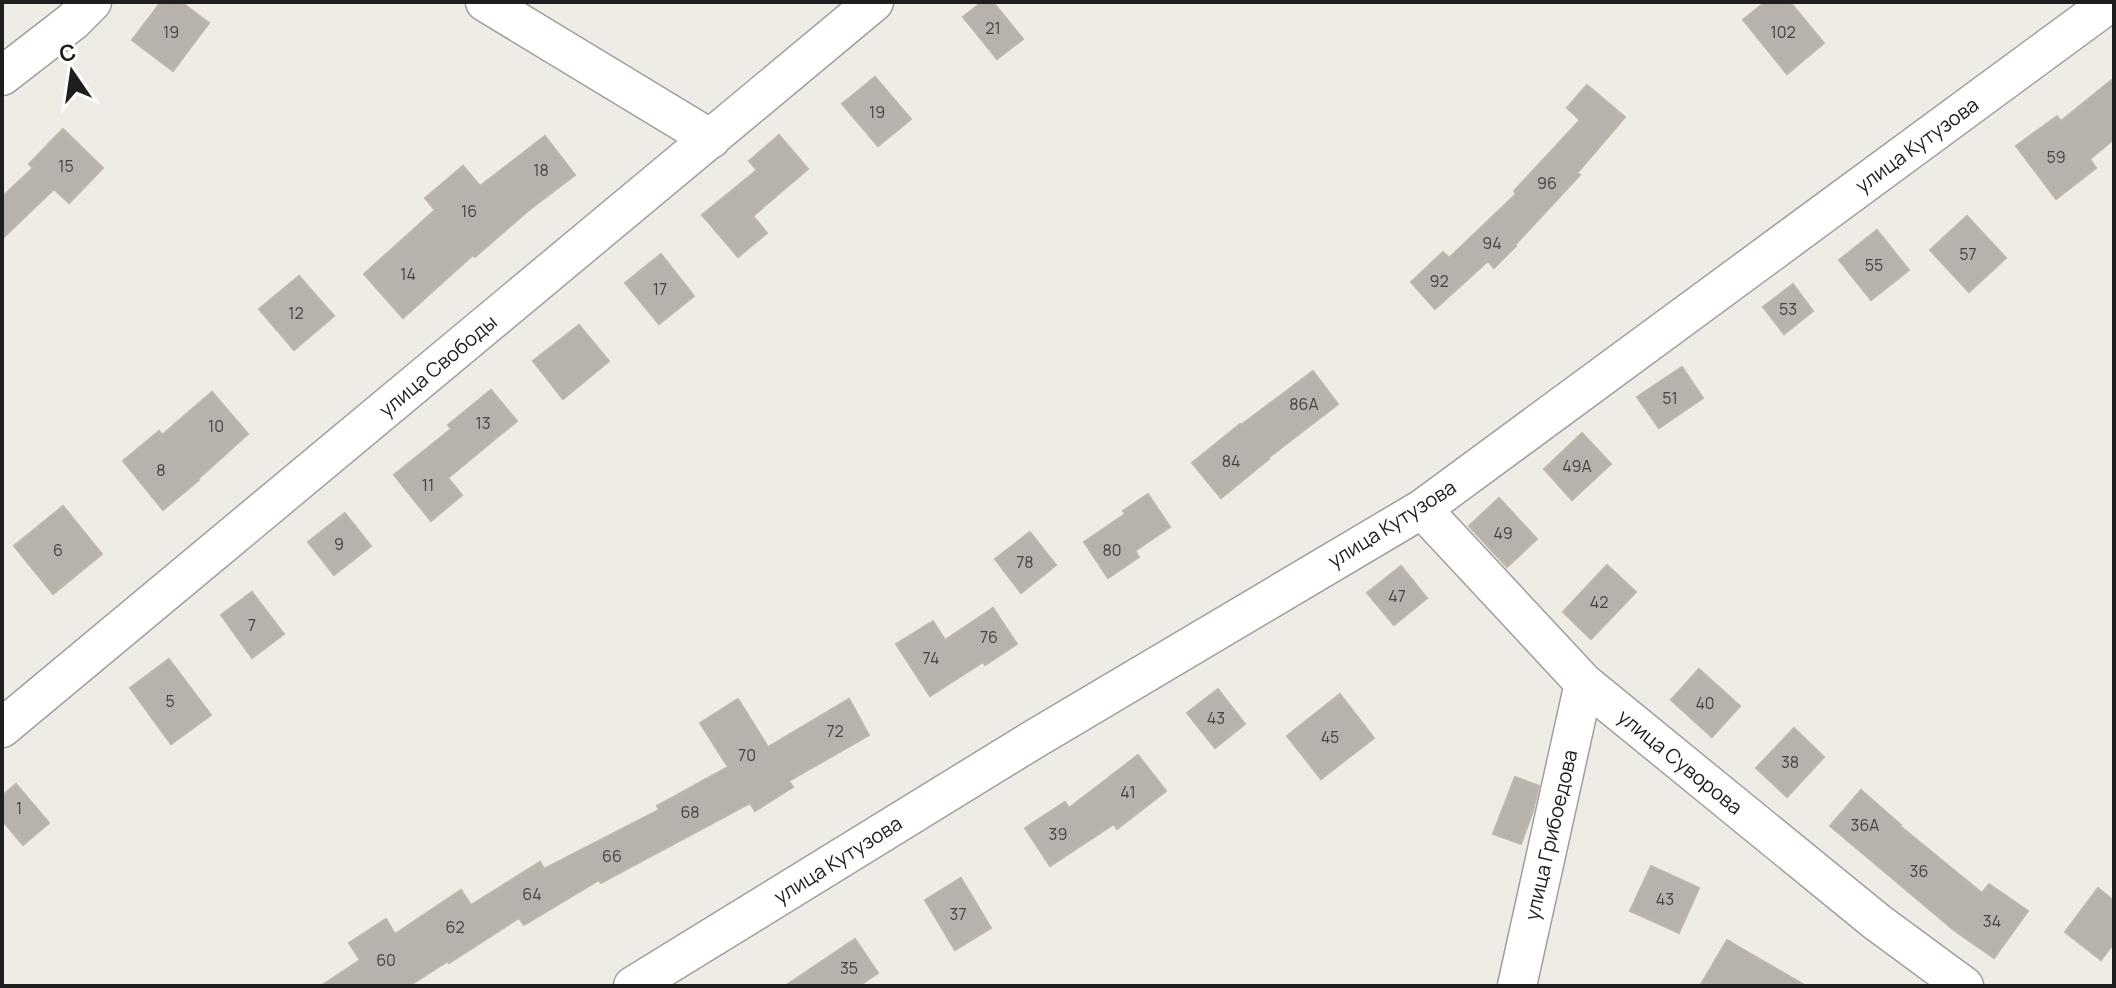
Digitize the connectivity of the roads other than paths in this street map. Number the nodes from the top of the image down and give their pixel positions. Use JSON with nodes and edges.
{"nodes":[{"id":1,"x":92,"y":2,"type":"edge"},
{"id":2,"x":485,"y":2,"type":"edge"},
{"id":3,"x":874,"y":2,"type":"edge"},
{"id":4,"x":2111,"y":2,"type":"edge"},
{"id":5,"x":2,"y":76,"type":"edge"},
{"id":6,"x":711,"y":139,"type":"junction"},
{"id":7,"x":1422,"y":509,"type":"junction"},
{"id":8,"x":1584,"y":683,"type":"junction"},
{"id":9,"x":2,"y":728,"type":"edge"},
{"id":10,"x":633,"y":986,"type":"edge"},
{"id":11,"x":1517,"y":986,"type":"edge"},
{"id":12,"x":1964,"y":986,"type":"edge"}],
"edges":[{"from":1,"to":5,"type":"street"},
{"from":2,"to":6,"type":"street"},
{"from":3,"to":6,"type":"street","name":"улица Свободы"},
{"from":4,"to":7,"type":"street","name":"улица Кутузова"},
{"from":6,"to":9,"type":"street","name":"улица Свободы"},
{"from":7,"to":8,"type":"street","name":"улица Суворова"},
{"from":7,"to":10,"type":"street","name":"улица Кутузова"},
{"from":8,"to":11,"type":"street","name":"улица Грибоедова"},
{"from":8,"to":12,"type":"street","name":"улица Суворова"}]}
